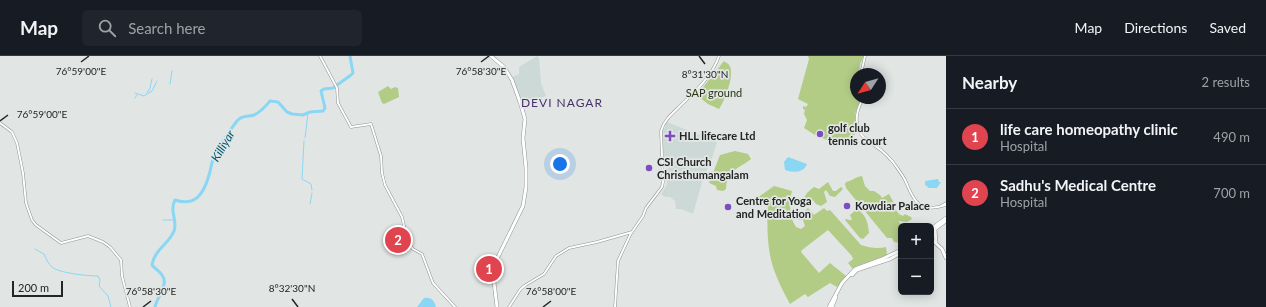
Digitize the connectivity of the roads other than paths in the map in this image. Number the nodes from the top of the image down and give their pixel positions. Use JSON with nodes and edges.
{"nodes":[{"id":1,"x":320,"y":56,"type":"edge"},
{"id":2,"x":491,"y":56,"type":"edge"},
{"id":3,"x":719,"y":56,"type":"edge"},
{"id":4,"x":865,"y":56,"type":"edge"},
{"id":5,"x":862,"y":68,"type":"edge"},
{"id":6,"x":861,"y":104,"type":"edge"},
{"id":7,"x":0,"y":123,"type":"edge"},
{"id":8,"x":946,"y":204,"type":"edge"},
{"id":9,"x":946,"y":219,"type":"edge"},
{"id":10,"x":934,"y":228,"type":"edge"},
{"id":11,"x":632,"y":232,"type":"junction"},
{"id":12,"x":934,"y":237,"type":"edge"},
{"id":13,"x":936,"y":243,"type":"joint"},
{"id":14,"x":898,"y":252,"type":"edge"},
{"id":15,"x":946,"y":258,"type":"edge"},
{"id":16,"x":130,"y":307,"type":"edge"},
{"id":17,"x":455,"y":307,"type":"edge"},
{"id":18,"x":497,"y":307,"type":"edge"},
{"id":19,"x":509,"y":307,"type":"edge"},
{"id":20,"x":615,"y":307,"type":"edge"},
{"id":21,"x":830,"y":307,"type":"edge"}],
"edges":[{"from":1,"to":17,"type":"street"},
{"from":2,"to":18,"type":"main road"},
{"from":3,"to":11,"type":"street"},
{"from":4,"to":5,"type":"street"},
{"from":6,"to":8,"type":"street"},
{"from":7,"to":16,"type":"street"},
{"from":9,"to":10,"type":"main road"},
{"from":11,"to":19,"type":"street"},
{"from":11,"to":20,"type":"street"},
{"from":12,"to":13,"type":"main road"},
{"from":13,"to":15,"type":"main road"},
{"from":14,"to":21,"type":"main road"}]}
